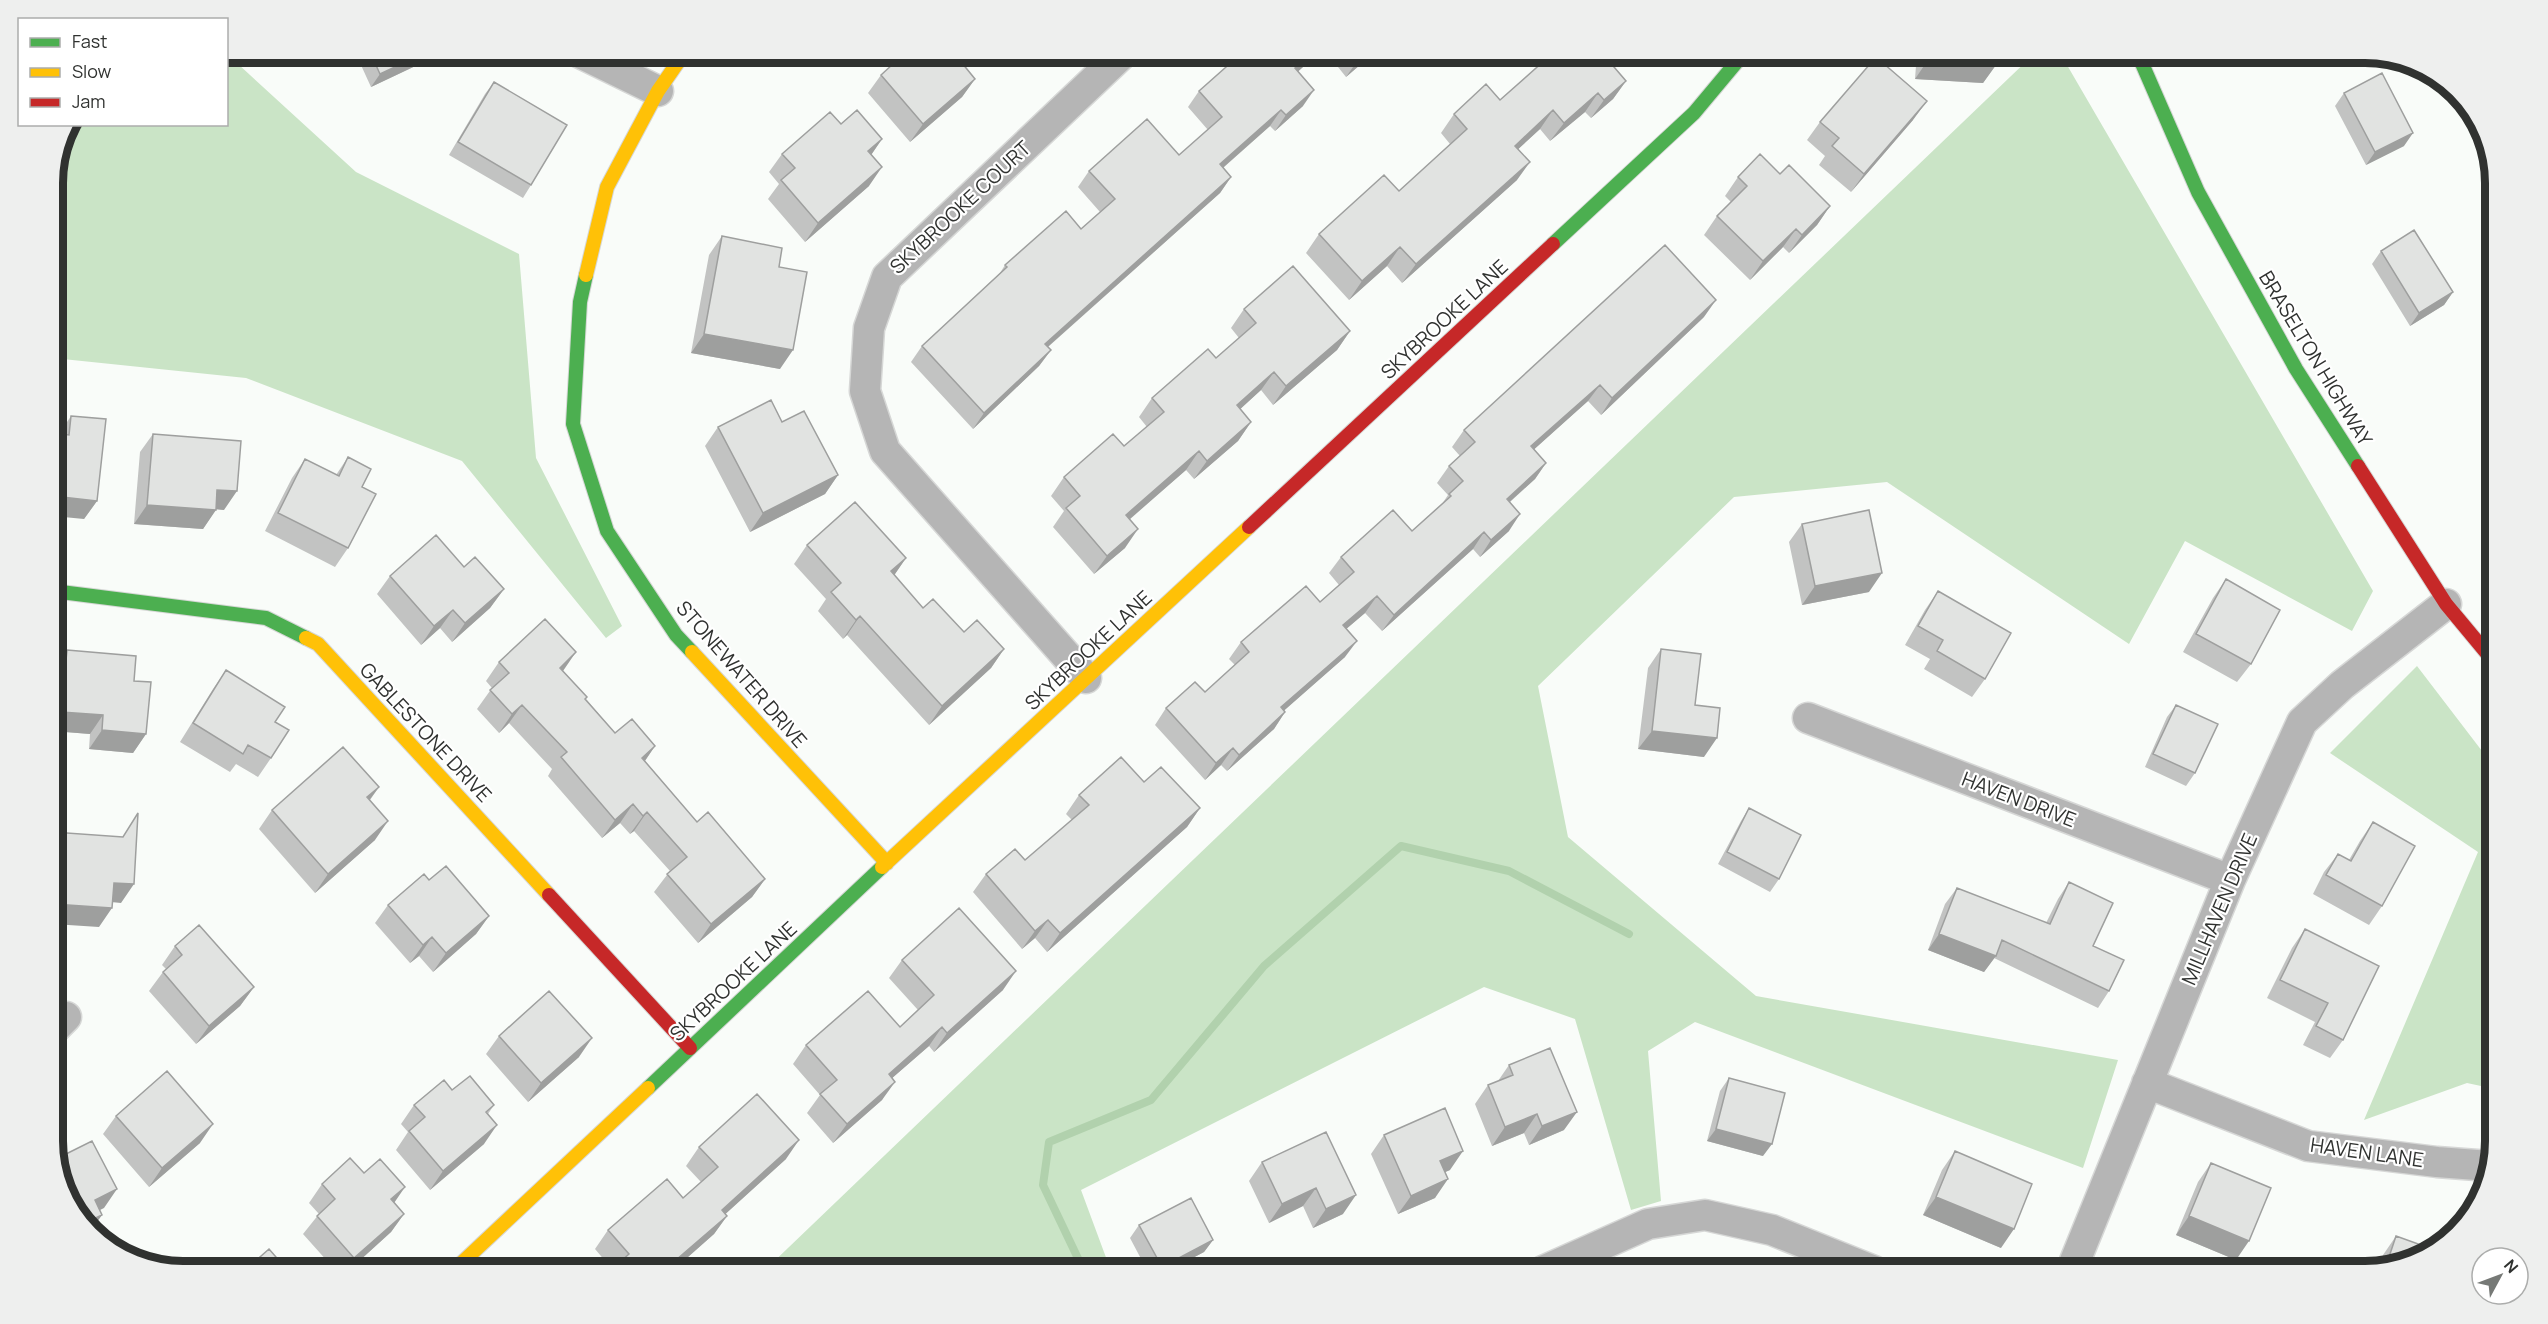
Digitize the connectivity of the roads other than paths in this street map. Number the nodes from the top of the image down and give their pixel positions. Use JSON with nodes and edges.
{"nodes":[{"id":1,"x":601,"y":63,"type":"edge"},
{"id":2,"x":677,"y":63,"type":"edge"},
{"id":3,"x":1112,"y":63,"type":"edge"},
{"id":4,"x":1736,"y":63,"type":"edge"},
{"id":5,"x":2142,"y":63,"type":"edge"},
{"id":6,"x":658,"y":91,"type":"junction"},
{"id":7,"x":63,"y":592,"type":"edge"},
{"id":8,"x":2446,"y":604,"type":"junction"},
{"id":9,"x":2485,"y":651,"type":"edge"},
{"id":10,"x":1086,"y":678,"type":"junction"},
{"id":11,"x":1808,"y":718,"type":"dead end"},
{"id":12,"x":887,"y":863,"type":"junction"},
{"id":13,"x":2230,"y":880,"type":"junction"},
{"id":14,"x":690,"y":1048,"type":"junction"},
{"id":15,"x":2147,"y":1083,"type":"junction"},
{"id":16,"x":2483,"y":1165,"type":"edge"},
{"id":17,"x":465,"y":1261,"type":"edge"},
{"id":18,"x":1567,"y":1261,"type":"edge"},
{"id":19,"x":1847,"y":1261,"type":"edge"},
{"id":20,"x":2075,"y":1261,"type":"edge"}],
"edges":[{"from":1,"to":6,"type":"street"},
{"from":2,"to":6,"type":"street","name":"STONEWATER DRIVE"},
{"from":3,"to":10,"type":"street","name":"SKYBROOKE COURT"},
{"from":4,"to":10,"type":"street","name":"SKYBROOKE LANE"},
{"from":5,"to":8,"type":"street","name":"BRASELTON HIGHWAY"},
{"from":6,"to":12,"type":"street","name":"STONEWATER DRIVE"},
{"from":7,"to":14,"type":"street","name":"GABLESTONE DRIVE"},
{"from":8,"to":9,"type":"street","name":"BRASELTON HIGHWAY"},
{"from":8,"to":13,"type":"street","name":"MILLHAVEN DRIVE"},
{"from":10,"to":12,"type":"street","name":"SKYBROOKE LANE"},
{"from":11,"to":13,"type":"street","name":"HAVEN DRIVE"},
{"from":12,"to":14,"type":"street","name":"SKYBROOKE LANE"},
{"from":13,"to":15,"type":"street","name":"MILLHAVEN DRIVE"},
{"from":14,"to":17,"type":"street","name":"SKYBROOKE LANE"},
{"from":15,"to":16,"type":"street","name":"HAVEN LANE"},
{"from":15,"to":20,"type":"street","name":"MILLHAVEN DRIVE"},
{"from":18,"to":19,"type":"street"}]}
